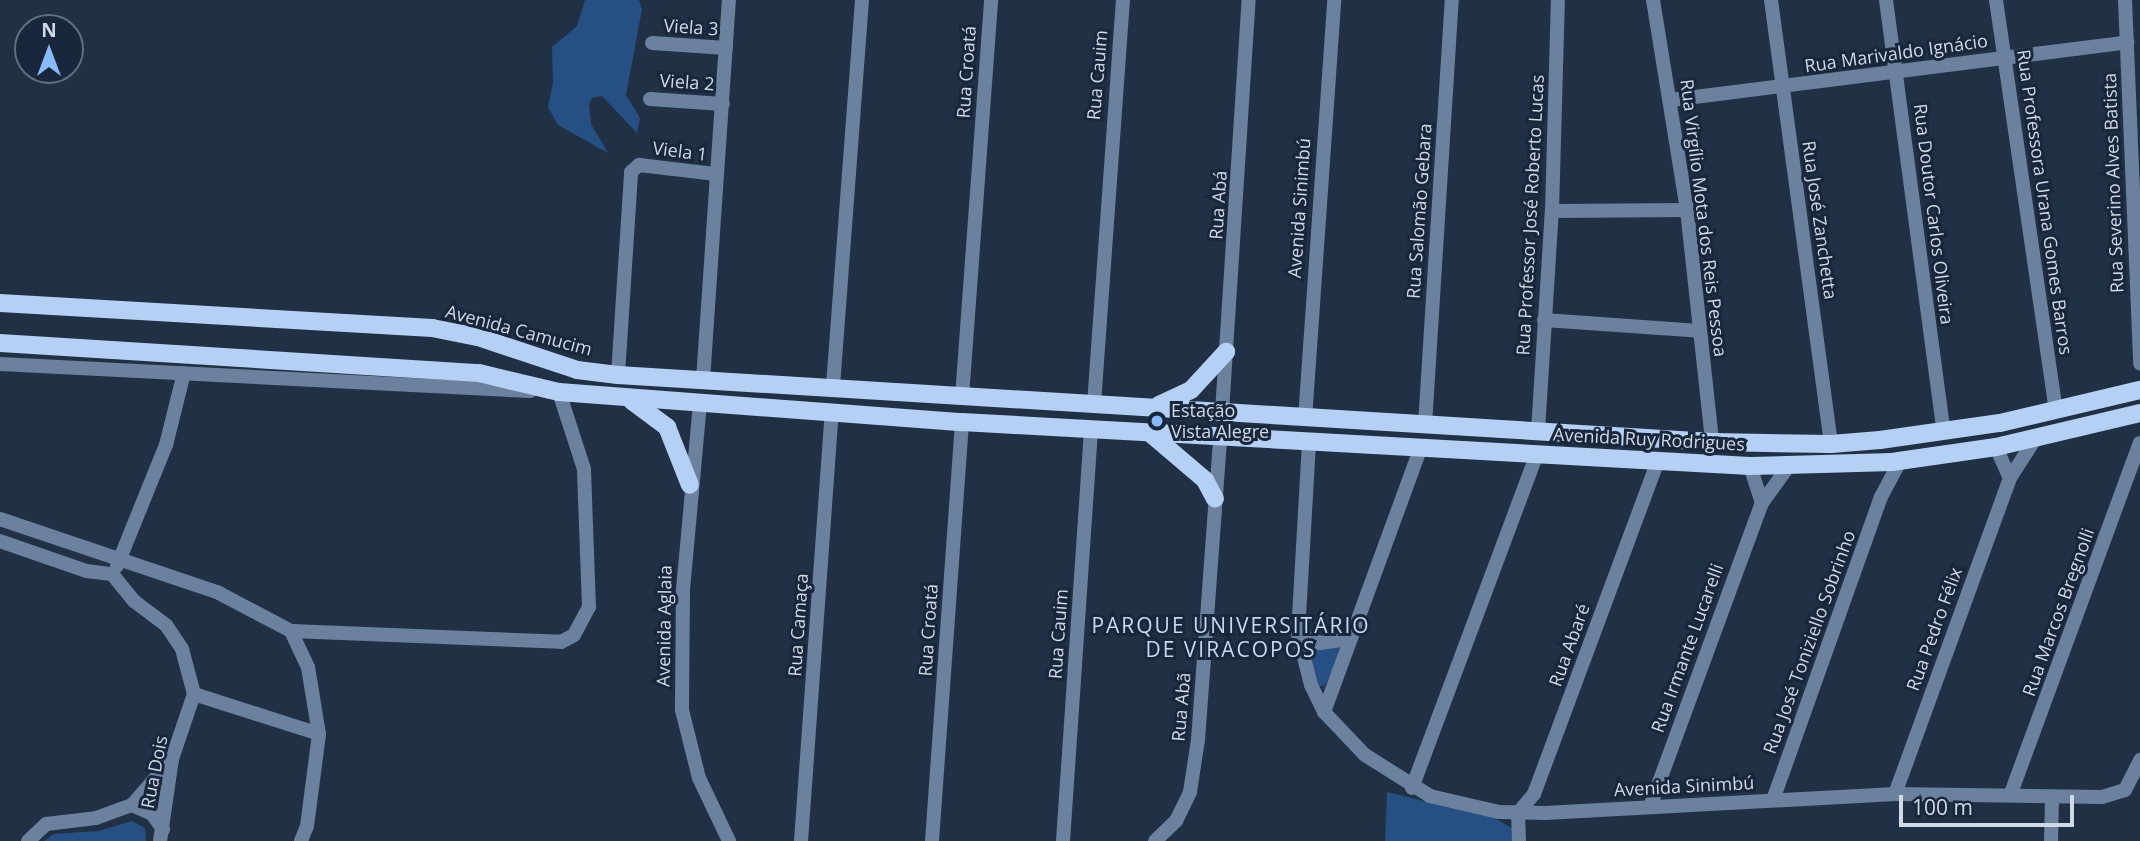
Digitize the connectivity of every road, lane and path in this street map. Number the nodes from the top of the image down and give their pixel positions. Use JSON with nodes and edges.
{"nodes":[{"id":1,"x":729,"y":0,"type":"edge"},
{"id":2,"x":862,"y":0,"type":"edge"},
{"id":3,"x":990,"y":0,"type":"edge"},
{"id":4,"x":1123,"y":0,"type":"edge"},
{"id":5,"x":1249,"y":0,"type":"edge"},
{"id":6,"x":1335,"y":0,"type":"edge"},
{"id":7,"x":1452,"y":0,"type":"edge"},
{"id":8,"x":1558,"y":0,"type":"edge"},
{"id":9,"x":1653,"y":0,"type":"edge"},
{"id":10,"x":1771,"y":0,"type":"edge"},
{"id":11,"x":1886,"y":0,"type":"edge"},
{"id":12,"x":1996,"y":0,"type":"edge"},
{"id":13,"x":2125,"y":0,"type":"edge"},
{"id":14,"x":2127,"y":42,"type":"junction"},
{"id":15,"x":652,"y":43,"type":"dead end"},
{"id":16,"x":726,"y":48,"type":"junction"},
{"id":17,"x":2004,"y":57,"type":"junction"},
{"id":18,"x":1897,"y":74,"type":"junction"},
{"id":19,"x":1782,"y":84,"type":"junction"},
{"id":20,"x":650,"y":99,"type":"dead end"},
{"id":21,"x":1671,"y":100,"type":"junction"},
{"id":22,"x":723,"y":104,"type":"junction"},
{"id":23,"x":716,"y":174,"type":"junction"},
{"id":24,"x":1687,"y":210,"type":"junction"},
{"id":25,"x":1552,"y":211,"type":"junction"},
{"id":26,"x":0,"y":303,"type":"edge"},
{"id":27,"x":1544,"y":320,"type":"junction"},
{"id":28,"x":1700,"y":331,"type":"junction"},
{"id":29,"x":0,"y":343,"type":"edge"},
{"id":30,"x":1226,"y":352,"type":"junction"},
{"id":31,"x":0,"y":363,"type":"edge"},
{"id":32,"x":2140,"y":363,"type":"edge"},
{"id":33,"x":184,"y":373,"type":"junction"},
{"id":34,"x":618,"y":375,"type":"junction"},
{"id":35,"x":703,"y":380,"type":"junction"},
{"id":36,"x":833,"y":386,"type":"junction"},
{"id":37,"x":2140,"y":390,"type":"edge"},
{"id":38,"x":559,"y":392,"type":"junction"},
{"id":39,"x":611,"y":396,"type":"junction"},
{"id":40,"x":962,"y":397,"type":"junction"},
{"id":41,"x":700,"y":403,"type":"junction"},
{"id":42,"x":1094,"y":404,"type":"junction"},
{"id":43,"x":1152,"y":408,"type":"junction"},
{"id":44,"x":2056,"y":410,"type":"junction"},
{"id":45,"x":832,"y":411,"type":"junction"},
{"id":46,"x":1222,"y":412,"type":"junction"},
{"id":47,"x":2140,"y":413,"type":"edge"},
{"id":48,"x":1305,"y":419,"type":"junction"},
{"id":49,"x":961,"y":422,"type":"junction"},
{"id":50,"x":1425,"y":425,"type":"junction"},
{"id":51,"x":1091,"y":430,"type":"junction"},
{"id":52,"x":1538,"y":431,"type":"junction"},
{"id":53,"x":1944,"y":432,"type":"junction"},
{"id":54,"x":1151,"y":434,"type":"junction"},
{"id":55,"x":1220,"y":438,"type":"junction"},
{"id":56,"x":2035,"y":439,"type":"junction"},
{"id":57,"x":1712,"y":442,"type":"junction"},
{"id":58,"x":1309,"y":443,"type":"junction"},
{"id":59,"x":2140,"y":443,"type":"edge"},
{"id":60,"x":1830,"y":444,"type":"junction"},
{"id":61,"x":1421,"y":447,"type":"junction"},
{"id":62,"x":1996,"y":447,"type":"junction"},
{"id":63,"x":1537,"y":454,"type":"junction"},
{"id":64,"x":1658,"y":461,"type":"junction"},
{"id":65,"x":1900,"y":461,"type":"junction"},
{"id":66,"x":1716,"y":464,"type":"junction"},
{"id":67,"x":1867,"y":465,"type":"junction"},
{"id":68,"x":1749,"y":466,"type":"junction"},
{"id":69,"x":1788,"y":467,"type":"junction"},
{"id":70,"x":2010,"y":478,"type":"junction"},
{"id":71,"x":690,"y":485,"type":"junction"},
{"id":72,"x":1881,"y":497,"type":"junction"},
{"id":73,"x":1215,"y":499,"type":"junction"},
{"id":74,"x":1762,"y":503,"type":"junction"},
{"id":75,"x":0,"y":519,"type":"edge"},
{"id":76,"x":0,"y":541,"type":"edge"},
{"id":77,"x":122,"y":558,"type":"junction"},
{"id":78,"x":112,"y":574,"type":"junction"},
{"id":79,"x":291,"y":631,"type":"junction"},
{"id":80,"x":1298,"y":634,"type":"junction"},
{"id":81,"x":1350,"y":639,"type":"junction"},
{"id":82,"x":194,"y":694,"type":"junction"},
{"id":83,"x":1324,"y":712,"type":"junction"},
{"id":84,"x":319,"y":734,"type":"junction"},
{"id":85,"x":172,"y":760,"type":"junction"},
{"id":86,"x":2140,"y":760,"type":"edge"},
{"id":87,"x":1412,"y":788,"type":"junction"},
{"id":88,"x":2011,"y":793,"type":"junction"},
{"id":89,"x":1895,"y":794,"type":"junction"},
{"id":90,"x":2052,"y":799,"type":"junction"},
{"id":91,"x":1773,"y":800,"type":"junction"},
{"id":92,"x":132,"y":805,"type":"junction"},
{"id":93,"x":1650,"y":807,"type":"junction"},
{"id":94,"x":1518,"y":813,"type":"junction"},
{"id":95,"x":161,"y":835,"type":"edge"},
{"id":96,"x":28,"y":841,"type":"edge"},
{"id":97,"x":301,"y":841,"type":"edge"},
{"id":98,"x":729,"y":841,"type":"edge"},
{"id":99,"x":801,"y":841,"type":"edge"},
{"id":100,"x":932,"y":841,"type":"edge"},
{"id":101,"x":1063,"y":841,"type":"edge"},
{"id":102,"x":1155,"y":841,"type":"edge"},
{"id":103,"x":1518,"y":841,"type":"edge"},
{"id":104,"x":2051,"y":841,"type":"edge"}],
"edges":[{"from":1,"to":16,"type":"street"},
{"from":2,"to":36,"type":"street"},
{"from":3,"to":40,"type":"street","name":"Rua Croatá"},
{"from":4,"to":42,"type":"street","name":"Rua Cauim"},
{"from":5,"to":30,"type":"street","name":"Rua Abá"},
{"from":6,"to":48,"type":"street","name":"Avenida Sinimbú"},
{"from":7,"to":50,"type":"street","name":"Rua Salomão Gebara"},
{"from":8,"to":25,"type":"street","name":"Rua Professor José Roberto Lucas"},
{"from":9,"to":21,"type":"street","name":"Rua Virgílio Mota dos Reis Pessoa"},
{"from":10,"to":19,"type":"street","name":"Rua José Zanchetta"},
{"from":11,"to":18,"type":"street","name":"Rua Doutor Carlos Oliveira"},
{"from":12,"to":17,"type":"street","name":"Rua Professora Urana Gomes Barros"},
{"from":13,"to":14,"type":"street","name":"Rua Severino Alves Batista"},
{"from":14,"to":17,"type":"street","name":"Rua Marivaldo Ignácio"},
{"from":14,"to":32,"type":"street","name":"Rua Severino Alves Batista"},
{"from":15,"to":16,"type":"street","name":"Viela 3"},
{"from":16,"to":22,"type":"street"},
{"from":17,"to":18,"type":"street","name":"Rua Marivaldo Ignácio"},
{"from":17,"to":44,"type":"street","name":"Rua Professora Urana Gomes Barros"},
{"from":18,"to":19,"type":"street","name":"Rua Marivaldo Ignácio"},
{"from":18,"to":53,"type":"street","name":"Rua Doutor Carlos Oliveira"},
{"from":19,"to":21,"type":"street","name":"Rua Marivaldo Ignácio"},
{"from":19,"to":60,"type":"street","name":"Rua José Zanchetta"},
{"from":20,"to":22,"type":"street","name":"Viela 2"},
{"from":21,"to":24,"type":"street","name":"Rua Virgílio Mota dos Reis Pessoa"},
{"from":22,"to":23,"type":"street"},
{"from":23,"to":34,"type":"street","name":"Viela 1"},
{"from":23,"to":35,"type":"street"},
{"from":24,"to":25,"type":"street"},
{"from":24,"to":28,"type":"street","name":"Rua Virgílio Mota dos Reis Pessoa"},
{"from":25,"to":27,"type":"street","name":"Rua Professor José Roberto Lucas"},
{"from":26,"to":34,"type":"main road","name":"Avenida Camucim"},
{"from":27,"to":28,"type":"street"},
{"from":27,"to":52,"type":"street","name":"Rua Professor José Roberto Lucas"},
{"from":28,"to":57,"type":"street","name":"Rua Virgílio Mota dos Reis Pessoa"},
{"from":29,"to":38,"type":"main road"},
{"from":30,"to":43,"type":"main road"},
{"from":30,"to":46,"type":"street","name":"Rua Abá"},
{"from":31,"to":33,"type":"street"},
{"from":33,"to":38,"type":"street"},
{"from":33,"to":77,"type":"street"},
{"from":34,"to":35,"type":"main road","name":"Avenida Camucim"},
{"from":35,"to":36,"type":"main road","name":"Avenida Camucim"},
{"from":35,"to":41,"type":"main road"},
{"from":36,"to":40,"type":"main road","name":"Avenida Camucim"},
{"from":37,"to":44,"type":"main road","name":"Avenida Ruy Rodrigues"},
{"from":38,"to":39,"type":"main road"},
{"from":38,"to":79,"type":"street"},
{"from":39,"to":41,"type":"main road"},
{"from":39,"to":71,"type":"main road"},
{"from":40,"to":42,"type":"main road","name":"Avenida Camucim"},
{"from":40,"to":49,"type":"main road"},
{"from":41,"to":45,"type":"main road"},
{"from":41,"to":71,"type":"street","name":"Avenida Aglaia"},
{"from":42,"to":43,"type":"main road","name":"Avenida Camucim"},
{"from":43,"to":46,"type":"main road","name":"Avenida Ruy Rodrigues"},
{"from":44,"to":53,"type":"main road","name":"Avenida Ruy Rodrigues"},
{"from":45,"to":49,"type":"main road"},
{"from":45,"to":99,"type":"street","name":"Rua Camaça"},
{"from":46,"to":48,"type":"main road","name":"Avenida Ruy Rodrigues"},
{"from":46,"to":55,"type":"main road"},
{"from":47,"to":56,"type":"main road","name":"Avenida Ruy Rodrigues"},
{"from":48,"to":50,"type":"main road","name":"Avenida Ruy Rodrigues"},
{"from":48,"to":58,"type":"main road"},
{"from":49,"to":51,"type":"main road"},
{"from":49,"to":100,"type":"street","name":"Rua Croatá"},
{"from":50,"to":52,"type":"main road","name":"Avenida Ruy Rodrigues"},
{"from":51,"to":54,"type":"main road"},
{"from":51,"to":101,"type":"street","name":"Rua Cauim"},
{"from":52,"to":57,"type":"main road","name":"Avenida Ruy Rodrigues"},
{"from":53,"to":60,"type":"main road","name":"Avenida Ruy Rodrigues"},
{"from":54,"to":55,"type":"main road","name":"Avenida Ruy Rodrigues"},
{"from":54,"to":73,"type":"main road"},
{"from":55,"to":58,"type":"main road","name":"Avenida Ruy Rodrigues"},
{"from":55,"to":73,"type":"street","name":"Rua Abã"},
{"from":56,"to":62,"type":"main road","name":"Avenida Ruy Rodrigues"},
{"from":56,"to":70,"type":"street","name":"Rua Pedro Félix"},
{"from":57,"to":60,"type":"main road","name":"Avenida Ruy Rodrigues"},
{"from":57,"to":66,"type":"main road"},
{"from":58,"to":61,"type":"main road","name":"Avenida Ruy Rodrigues"},
{"from":58,"to":80,"type":"street","name":"Avenida Sinimbú"},
{"from":59,"to":88,"type":"street","name":"Rua Marcos Bregnolli"},
{"from":61,"to":63,"type":"main road","name":"Avenida Ruy Rodrigues"},
{"from":61,"to":81,"type":"street"},
{"from":62,"to":65,"type":"main road","name":"Avenida Ruy Rodrigues"},
{"from":62,"to":70,"type":"street"},
{"from":63,"to":64,"type":"main road","name":"Avenida Ruy Rodrigues"},
{"from":63,"to":87,"type":"street"},
{"from":64,"to":66,"type":"main road","name":"Avenida Ruy Rodrigues"},
{"from":64,"to":94,"type":"street","name":"Rua Abaré"},
{"from":65,"to":67,"type":"main road","name":"Avenida Ruy Rodrigues"},
{"from":65,"to":72,"type":"street","name":"Rua José Toniziello Sobrinho"},
{"from":66,"to":68,"type":"main road","name":"Avenida Ruy Rodrigues"},
{"from":67,"to":69,"type":"main road","name":"Avenida Ruy Rodrigues"},
{"from":67,"to":72,"type":"street"},
{"from":68,"to":69,"type":"main road","name":"Avenida Ruy Rodrigues"},
{"from":68,"to":74,"type":"street"},
{"from":69,"to":74,"type":"street","name":"Rua Irmante Lucarelli"},
{"from":70,"to":89,"type":"street","name":"Rua Pedro Félix"},
{"from":71,"to":98,"type":"street","name":"Avenida Aglaia"},
{"from":72,"to":91,"type":"street","name":"Rua José Toniziello Sobrinho"},
{"from":73,"to":102,"type":"street","name":"Rua Abã"},
{"from":74,"to":93,"type":"street","name":"Rua Irmante Lucarelli"},
{"from":75,"to":77,"type":"street"},
{"from":76,"to":78,"type":"street"},
{"from":77,"to":78,"type":"street"},
{"from":77,"to":79,"type":"street"},
{"from":78,"to":82,"type":"street"},
{"from":79,"to":84,"type":"street"},
{"from":80,"to":81,"type":"street"},
{"from":80,"to":83,"type":"street","name":"Avenida Sinimbú"},
{"from":81,"to":83,"type":"street"},
{"from":82,"to":84,"type":"street"},
{"from":82,"to":85,"type":"street","name":"Rua Dois"},
{"from":83,"to":87,"type":"street","name":"Avenida Sinimbú"},
{"from":84,"to":97,"type":"street"},
{"from":85,"to":92,"type":"street"},
{"from":85,"to":95,"type":"street","name":"Rua Dois"},
{"from":86,"to":90,"type":"street","name":"Avenida Sinimbú"},
{"from":87,"to":94,"type":"street","name":"Avenida Sinimbú"},
{"from":88,"to":89,"type":"street","name":"Avenida Sinimbú"},
{"from":88,"to":90,"type":"street","name":"Avenida Sinimbú"},
{"from":89,"to":91,"type":"street","name":"Avenida Sinimbú"},
{"from":90,"to":104,"type":"street"},
{"from":91,"to":93,"type":"street","name":"Avenida Sinimbú"},
{"from":92,"to":95,"type":"street"},
{"from":92,"to":96,"type":"street"},
{"from":93,"to":94,"type":"street","name":"Avenida Sinimbú"},
{"from":94,"to":103,"type":"street"}]}
